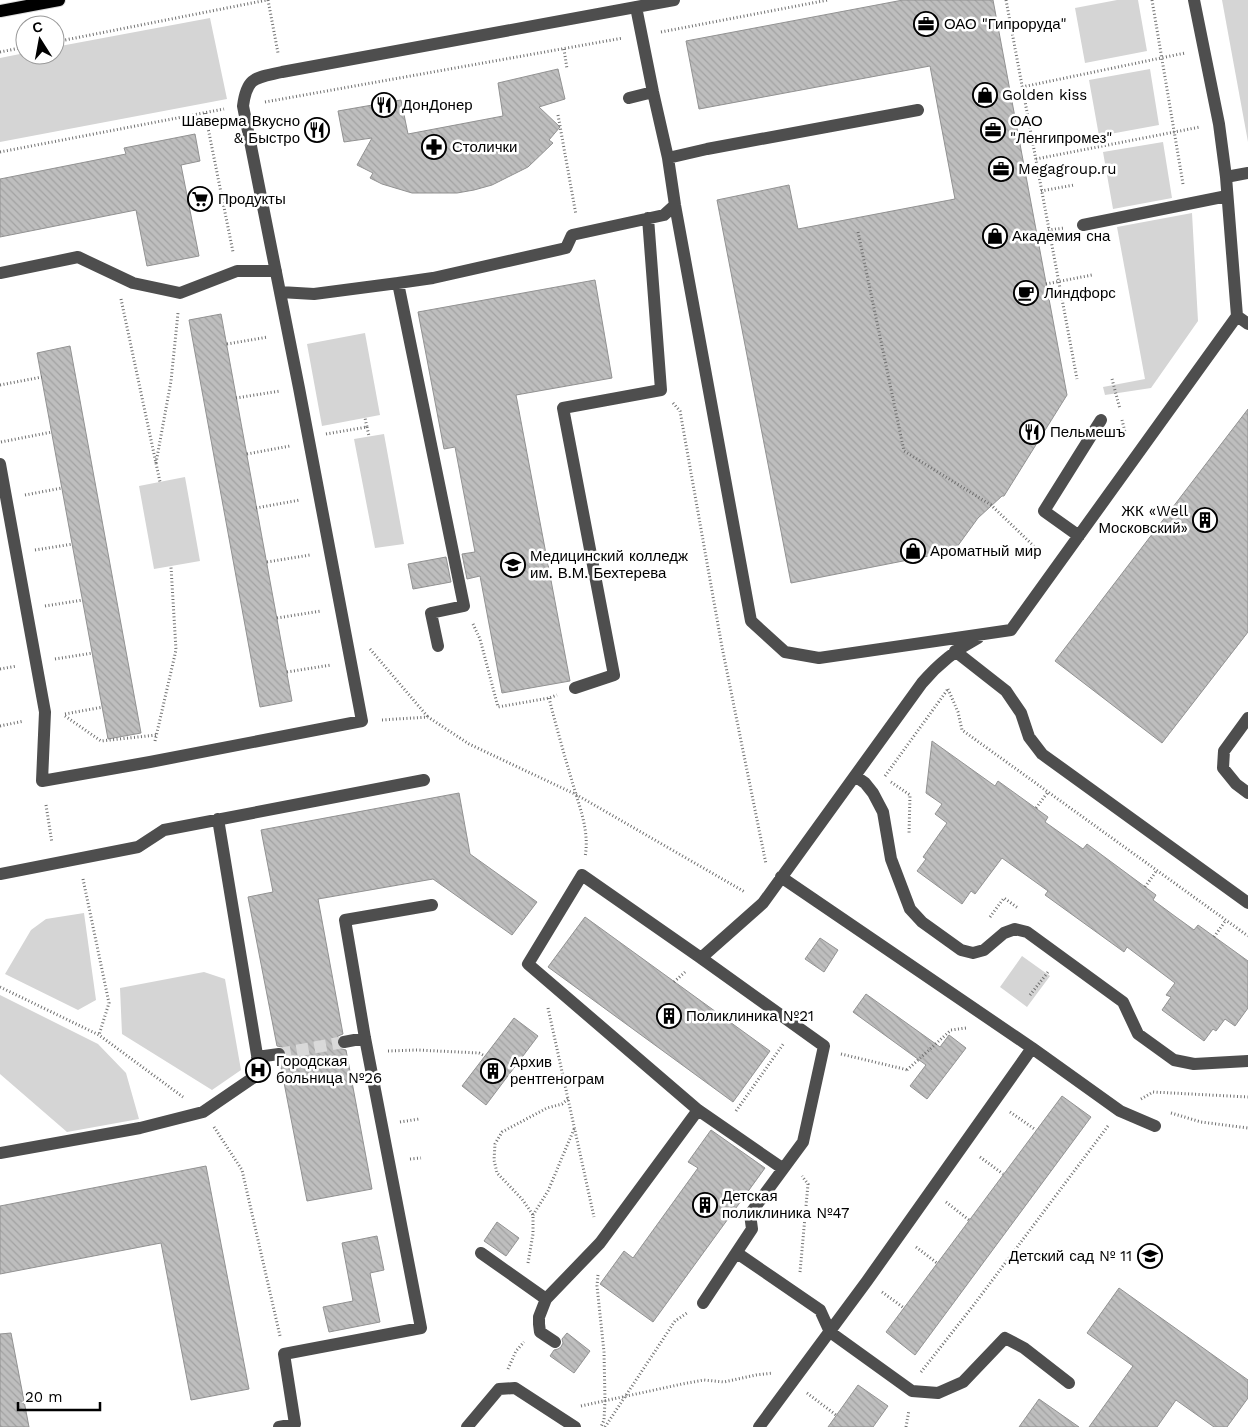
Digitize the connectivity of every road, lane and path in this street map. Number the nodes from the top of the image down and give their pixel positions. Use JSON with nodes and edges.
{"nodes":[{"id":1,"x":60,"y":0,"type":"edge"},
{"id":2,"x":268,"y":0,"type":"edge"},
{"id":3,"x":674,"y":0,"type":"edge"},
{"id":4,"x":828,"y":0,"type":"edge"},
{"id":5,"x":1006,"y":0,"type":"edge"},
{"id":6,"x":1152,"y":0,"type":"edge"},
{"id":7,"x":1194,"y":0,"type":"edge"},
{"id":8,"x":636,"y":7,"type":"junction"},
{"id":9,"x":0,"y":11,"type":"edge"},
{"id":10,"x":642,"y":35,"type":"junction"},
{"id":11,"x":65,"y":40,"type":"edge"},
{"id":12,"x":1204,"y":48,"type":"junction"},
{"id":13,"x":15,"y":49,"type":"edge"},
{"id":14,"x":564,"y":49,"type":"junction"},
{"id":15,"x":0,"y":52,"type":"edge"},
{"id":16,"x":1162,"y":58,"type":"junction"},
{"id":17,"x":567,"y":69,"type":"dead end"},
{"id":18,"x":282,"y":72,"type":"junction"},
{"id":19,"x":1022,"y":87,"type":"junction"},
{"id":20,"x":653,"y":92,"type":"junction"},
{"id":21,"x":629,"y":98,"type":"dead end"},
{"id":22,"x":243,"y":106,"type":"junction"},
{"id":23,"x":918,"y":110,"type":"dead end"},
{"id":24,"x":206,"y":113,"type":"junction"},
{"id":25,"x":558,"y":115,"type":"dead end"},
{"id":26,"x":1219,"y":124,"type":"junction"},
{"id":27,"x":1174,"y":132,"type":"junction"},
{"id":28,"x":0,"y":152,"type":"edge"},
{"id":29,"x":668,"y":158,"type":"junction"},
{"id":30,"x":1036,"y":158,"type":"junction"},
{"id":31,"x":1248,"y":173,"type":"edge"},
{"id":32,"x":1226,"y":177,"type":"junction"},
{"id":33,"x":1074,"y":185,"type":"dead end"},
{"id":34,"x":1042,"y":191,"type":"junction"},
{"id":35,"x":1227,"y":196,"type":"junction"},
{"id":36,"x":1186,"y":204,"type":"junction"},
{"id":37,"x":675,"y":205,"type":"junction"},
{"id":38,"x":648,"y":218,"type":"junction"},
{"id":39,"x":1083,"y":225,"type":"dead end"},
{"id":40,"x":858,"y":232,"type":"dead end"},
{"id":41,"x":579,"y":233,"type":"junction"},
{"id":42,"x":237,"y":271,"type":"junction"},
{"id":43,"x":276,"y":271,"type":"junction"},
{"id":44,"x":0,"y":273,"type":"edge"},
{"id":45,"x":116,"y":275,"type":"junction"},
{"id":46,"x":1092,"y":275,"type":"dead end"},
{"id":47,"x":1058,"y":282,"type":"junction"},
{"id":48,"x":398,"y":283,"type":"junction"},
{"id":49,"x":1046,"y":284,"type":"dead end"},
{"id":50,"x":280,"y":292,"type":"junction"},
{"id":51,"x":180,"y":293,"type":"junction"},
{"id":52,"x":1237,"y":316,"type":"junction"},
{"id":53,"x":1248,"y":324,"type":"edge"},
{"id":54,"x":288,"y":333,"type":"junction"},
{"id":55,"x":227,"y":344,"type":"dead end"},
{"id":56,"x":42,"y":377,"type":"dead end"},
{"id":57,"x":1077,"y":379,"type":"dead end"},
{"id":58,"x":0,"y":385,"type":"edge"},
{"id":59,"x":299,"y":388,"type":"junction"},
{"id":60,"x":661,"y":390,"type":"junction"},
{"id":61,"x":236,"y":398,"type":"dead end"},
{"id":62,"x":365,"y":418,"type":"dead end"},
{"id":63,"x":1101,"y":420,"type":"dead end"},
{"id":64,"x":367,"y":427,"type":"junction"},
{"id":65,"x":52,"y":432,"type":"dead end"},
{"id":66,"x":370,"y":436,"type":"dead end"},
{"id":67,"x":309,"y":440,"type":"junction"},
{"id":68,"x":0,"y":442,"type":"edge"},
{"id":69,"x":247,"y":454,"type":"dead end"},
{"id":70,"x":0,"y":464,"type":"edge"},
{"id":71,"x":156,"y":465,"type":"junction"},
{"id":72,"x":160,"y":482,"type":"dead end"},
{"id":73,"x":62,"y":488,"type":"dead end"},
{"id":74,"x":320,"y":497,"type":"junction"},
{"id":75,"x":6,"y":499,"type":"junction"},
{"id":76,"x":256,"y":508,"type":"dead end"},
{"id":77,"x":1079,"y":536,"type":"junction"},
{"id":78,"x":331,"y":551,"type":"junction"},
{"id":79,"x":267,"y":562,"type":"dead end"},
{"id":80,"x":171,"y":567,"type":"dead end"},
{"id":81,"x":1056,"y":567,"type":"junction"},
{"id":82,"x":464,"y":606,"type":"junction"},
{"id":83,"x":342,"y":608,"type":"junction"},
{"id":84,"x":277,"y":618,"type":"dead end"},
{"id":85,"x":986,"y":634,"type":"junction"},
{"id":86,"x":368,"y":646,"type":"dead end"},
{"id":87,"x":438,"y":646,"type":"dead end"},
{"id":88,"x":955,"y":651,"type":"junction"},
{"id":89,"x":352,"y":662,"type":"junction"},
{"id":90,"x":287,"y":672,"type":"dead end"},
{"id":91,"x":575,"y":688,"type":"joint"},
{"id":92,"x":549,"y":698,"type":"junction"},
{"id":93,"x":63,"y":714,"type":"dead end"},
{"id":94,"x":428,"y":717,"type":"junction"},
{"id":95,"x":1248,"y":718,"type":"edge"},
{"id":96,"x":362,"y":720,"type":"junction"},
{"id":97,"x":156,"y":735,"type":"junction"},
{"id":98,"x":150,"y":762,"type":"junction"},
{"id":99,"x":855,"y":776,"type":"junction"},
{"id":100,"x":424,"y":780,"type":"dead end"},
{"id":101,"x":1048,"y":792,"type":"junction"},
{"id":102,"x":1248,"y":792,"type":"edge"},
{"id":103,"x":873,"y":793,"type":"junction"},
{"id":104,"x":577,"y":795,"type":"junction"},
{"id":105,"x":46,"y":805,"type":"dead end"},
{"id":106,"x":1036,"y":808,"type":"dead end"},
{"id":107,"x":218,"y":819,"type":"junction"},
{"id":108,"x":79,"y":858,"type":"junction"},
{"id":109,"x":56,"y":863,"type":"junction"},
{"id":110,"x":1157,"y":870,"type":"junction"},
{"id":111,"x":0,"y":874,"type":"edge"},
{"id":112,"x":582,"y":875,"type":"junction"},
{"id":113,"x":781,"y":877,"type":"junction"},
{"id":114,"x":1145,"y":887,"type":"dead end"},
{"id":115,"x":771,"y":891,"type":"junction"},
{"id":116,"x":1248,"y":902,"type":"edge"},
{"id":117,"x":762,"y":903,"type":"junction"},
{"id":118,"x":432,"y":905,"type":"dead end"},
{"id":119,"x":1226,"y":920,"type":"junction"},
{"id":120,"x":1248,"y":936,"type":"edge"},
{"id":121,"x":1214,"y":937,"type":"dead end"},
{"id":122,"x":1059,"y":955,"type":"junction"},
{"id":123,"x":701,"y":958,"type":"junction"},
{"id":124,"x":541,"y":976,"type":"junction"},
{"id":125,"x":0,"y":988,"type":"edge"},
{"id":126,"x":1030,"y":995,"type":"dead end"},
{"id":127,"x":796,"y":1026,"type":"junction"},
{"id":128,"x":967,"y":1028,"type":"dead end"},
{"id":129,"x":99,"y":1036,"type":"junction"},
{"id":130,"x":365,"y":1038,"type":"junction"},
{"id":131,"x":344,"y":1042,"type":"tunnel mouth"},
{"id":132,"x":1032,"y":1048,"type":"junction"},
{"id":133,"x":838,"y":1053,"type":"dead end"},
{"id":134,"x":279,"y":1054,"type":"tunnel mouth"},
{"id":135,"x":485,"y":1056,"type":"dead end"},
{"id":136,"x":257,"y":1057,"type":"junction"},
{"id":137,"x":1248,"y":1061,"type":"edge"},
{"id":138,"x":1248,"y":1097,"type":"edge"},
{"id":139,"x":568,"y":1099,"type":"junction"},
{"id":140,"x":994,"y":1102,"type":"junction"},
{"id":141,"x":698,"y":1110,"type":"junction"},
{"id":142,"x":1120,"y":1110,"type":"junction"},
{"id":143,"x":203,"y":1112,"type":"junction"},
{"id":144,"x":1155,"y":1126,"type":"joint"},
{"id":145,"x":725,"y":1128,"type":"junction"},
{"id":146,"x":1248,"y":1128,"type":"edge"},
{"id":147,"x":575,"y":1129,"type":"junction"},
{"id":148,"x":1036,"y":1130,"type":"dead end"},
{"id":149,"x":963,"y":1145,"type":"junction"},
{"id":150,"x":0,"y":1153,"type":"edge"},
{"id":151,"x":785,"y":1164,"type":"junction"},
{"id":152,"x":1003,"y":1174,"type":"dead end"},
{"id":153,"x":931,"y":1192,"type":"junction"},
{"id":154,"x":533,"y":1215,"type":"junction"},
{"id":155,"x":970,"y":1220,"type":"dead end"},
{"id":156,"x":900,"y":1235,"type":"junction"},
{"id":157,"x":600,"y":1243,"type":"junction"},
{"id":158,"x":482,"y":1253,"type":"dead end"},
{"id":159,"x":737,"y":1253,"type":"junction"},
{"id":160,"x":937,"y":1263,"type":"dead end"},
{"id":161,"x":867,"y":1281,"type":"junction"},
{"id":162,"x":523,"y":1283,"type":"junction"},
{"id":163,"x":798,"y":1295,"type":"junction"},
{"id":164,"x":546,"y":1299,"type":"junction"},
{"id":165,"x":703,"y":1303,"type":"joint"},
{"id":166,"x":904,"y":1308,"type":"dead end"},
{"id":167,"x":539,"y":1324,"type":"junction"},
{"id":168,"x":830,"y":1332,"type":"junction"},
{"id":169,"x":555,"y":1342,"type":"dead end"},
{"id":170,"x":284,"y":1354,"type":"junction"},
{"id":171,"x":803,"y":1369,"type":"junction"},
{"id":172,"x":793,"y":1382,"type":"junction"},
{"id":173,"x":1069,"y":1383,"type":"dead end"},
{"id":174,"x":908,"y":1388,"type":"junction"},
{"id":175,"x":499,"y":1389,"type":"junction"},
{"id":176,"x":624,"y":1397,"type":"junction"},
{"id":177,"x":605,"y":1401,"type":"junction"},
{"id":178,"x":557,"y":1414,"type":"junction"},
{"id":179,"x":836,"y":1416,"type":"dead end"},
{"id":180,"x":279,"y":1427,"type":"edge"},
{"id":181,"x":467,"y":1427,"type":"edge"},
{"id":182,"x":575,"y":1427,"type":"edge"},
{"id":183,"x":603,"y":1427,"type":"edge"},
{"id":184,"x":759,"y":1427,"type":"edge"}],
"edges":[{"from":1,"to":9,"type":"main road"},
{"from":2,"to":11,"type":"path"},
{"from":2,"to":18,"type":"path"},
{"from":3,"to":8,"type":"lane"},
{"from":4,"to":10,"type":"path"},
{"from":5,"to":19,"type":"path"},
{"from":6,"to":16,"type":"path"},
{"from":7,"to":12,"type":"lane"},
{"from":8,"to":10,"type":"lane"},
{"from":8,"to":18,"type":"lane"},
{"from":10,"to":14,"type":"path"},
{"from":10,"to":20,"type":"lane"},
{"from":12,"to":16,"type":"path"},
{"from":12,"to":26,"type":"lane"},
{"from":13,"to":15,"type":"path"},
{"from":14,"to":17,"type":"path"},
{"from":14,"to":22,"type":"path"},
{"from":16,"to":19,"type":"path"},
{"from":16,"to":27,"type":"path"},
{"from":18,"to":22,"type":"lane"},
{"from":19,"to":30,"type":"path"},
{"from":20,"to":21,"type":"lane"},
{"from":20,"to":29,"type":"lane"},
{"from":22,"to":24,"type":"path"},
{"from":22,"to":43,"type":"lane"},
{"from":23,"to":29,"type":"lane"},
{"from":24,"to":28,"type":"path"},
{"from":24,"to":42,"type":"path"},
{"from":25,"to":41,"type":"path"},
{"from":26,"to":27,"type":"path"},
{"from":26,"to":32,"type":"lane"},
{"from":27,"to":30,"type":"path"},
{"from":27,"to":36,"type":"path"},
{"from":29,"to":37,"type":"lane"},
{"from":30,"to":34,"type":"path"},
{"from":31,"to":32,"type":"lane"},
{"from":32,"to":35,"type":"lane"},
{"from":33,"to":34,"type":"path"},
{"from":34,"to":47,"type":"path"},
{"from":35,"to":36,"type":"lane"},
{"from":35,"to":52,"type":"lane"},
{"from":36,"to":39,"type":"lane"},
{"from":37,"to":38,"type":"lane"},
{"from":37,"to":85,"type":"lane"},
{"from":38,"to":41,"type":"lane"},
{"from":38,"to":60,"type":"lane"},
{"from":40,"to":81,"type":"path"},
{"from":41,"to":48,"type":"lane"},
{"from":42,"to":43,"type":"lane"},
{"from":42,"to":51,"type":"lane"},
{"from":43,"to":50,"type":"lane"},
{"from":44,"to":45,"type":"lane"},
{"from":45,"to":51,"type":"lane"},
{"from":45,"to":71,"type":"path"},
{"from":46,"to":47,"type":"path"},
{"from":47,"to":49,"type":"path"},
{"from":47,"to":57,"type":"path"},
{"from":48,"to":50,"type":"lane"},
{"from":48,"to":82,"type":"lane"},
{"from":50,"to":54,"type":"lane"},
{"from":51,"to":71,"type":"path"},
{"from":52,"to":53,"type":"lane"},
{"from":52,"to":77,"type":"lane"},
{"from":54,"to":55,"type":"path"},
{"from":54,"to":59,"type":"lane"},
{"from":56,"to":58,"type":"path"},
{"from":59,"to":61,"type":"path"},
{"from":59,"to":67,"type":"lane"},
{"from":60,"to":91,"type":"lane"},
{"from":60,"to":115,"type":"path"},
{"from":62,"to":64,"type":"path"},
{"from":63,"to":77,"type":"lane"},
{"from":64,"to":66,"type":"path"},
{"from":64,"to":67,"type":"path"},
{"from":65,"to":68,"type":"path"},
{"from":67,"to":69,"type":"path"},
{"from":67,"to":74,"type":"lane"},
{"from":70,"to":75,"type":"lane"},
{"from":71,"to":72,"type":"path"},
{"from":73,"to":75,"type":"path"},
{"from":74,"to":76,"type":"path"},
{"from":74,"to":78,"type":"lane"},
{"from":75,"to":98,"type":"lane"},
{"from":77,"to":81,"type":"lane"},
{"from":78,"to":79,"type":"path"},
{"from":78,"to":83,"type":"lane"},
{"from":80,"to":97,"type":"path"},
{"from":81,"to":85,"type":"lane"},
{"from":82,"to":87,"type":"lane"},
{"from":82,"to":92,"type":"path"},
{"from":83,"to":84,"type":"path"},
{"from":83,"to":89,"type":"lane"},
{"from":85,"to":88,"type":"lane"},
{"from":86,"to":94,"type":"path"},
{"from":88,"to":99,"type":"lane"},
{"from":88,"to":116,"type":"lane"},
{"from":89,"to":90,"type":"path"},
{"from":89,"to":96,"type":"lane"},
{"from":91,"to":92,"type":"path"},
{"from":92,"to":104,"type":"path"},
{"from":93,"to":97,"type":"path"},
{"from":94,"to":96,"type":"path"},
{"from":94,"to":104,"type":"path"},
{"from":95,"to":102,"type":"lane"},
{"from":96,"to":98,"type":"lane"},
{"from":97,"to":98,"type":"path"},
{"from":99,"to":103,"type":"lane"},
{"from":99,"to":113,"type":"lane"},
{"from":100,"to":107,"type":"lane"},
{"from":101,"to":103,"type":"path"},
{"from":101,"to":106,"type":"path"},
{"from":101,"to":110,"type":"path"},
{"from":103,"to":122,"type":"lane"},
{"from":104,"to":112,"type":"path"},
{"from":104,"to":117,"type":"path"},
{"from":105,"to":109,"type":"path"},
{"from":107,"to":108,"type":"lane"},
{"from":107,"to":136,"type":"lane"},
{"from":108,"to":109,"type":"lane"},
{"from":108,"to":129,"type":"path"},
{"from":109,"to":111,"type":"lane"},
{"from":110,"to":114,"type":"path"},
{"from":110,"to":119,"type":"path"},
{"from":112,"to":123,"type":"lane"},
{"from":112,"to":124,"type":"lane"},
{"from":113,"to":115,"type":"lane"},
{"from":113,"to":132,"type":"lane"},
{"from":115,"to":117,"type":"lane"},
{"from":117,"to":123,"type":"lane"},
{"from":118,"to":130,"type":"lane"},
{"from":119,"to":120,"type":"path"},
{"from":119,"to":121,"type":"path"},
{"from":122,"to":126,"type":"path"},
{"from":122,"to":137,"type":"lane"},
{"from":123,"to":127,"type":"lane"},
{"from":124,"to":139,"type":"path"},
{"from":124,"to":141,"type":"lane"},
{"from":125,"to":129,"type":"path"},
{"from":127,"to":145,"type":"path"},
{"from":127,"to":151,"type":"lane"},
{"from":128,"to":133,"type":"path"},
{"from":129,"to":143,"type":"path"},
{"from":130,"to":131,"type":"lane"},
{"from":130,"to":135,"type":"path"},
{"from":130,"to":170,"type":"lane"},
{"from":132,"to":140,"type":"lane"},
{"from":132,"to":142,"type":"lane"},
{"from":134,"to":136,"type":"lane"},
{"from":136,"to":143,"type":"lane"},
{"from":138,"to":142,"type":"path"},
{"from":139,"to":147,"type":"path"},
{"from":139,"to":154,"type":"path"},
{"from":140,"to":148,"type":"path"},
{"from":140,"to":149,"type":"lane"},
{"from":141,"to":145,"type":"lane"},
{"from":141,"to":157,"type":"lane"},
{"from":142,"to":144,"type":"lane"},
{"from":142,"to":174,"type":"path"},
{"from":143,"to":150,"type":"lane"},
{"from":143,"to":170,"type":"path"},
{"from":144,"to":146,"type":"path"},
{"from":145,"to":151,"type":"lane"},
{"from":147,"to":154,"type":"path"},
{"from":147,"to":157,"type":"path"},
{"from":149,"to":152,"type":"path"},
{"from":149,"to":153,"type":"lane"},
{"from":151,"to":159,"type":"lane"},
{"from":151,"to":163,"type":"path"},
{"from":153,"to":155,"type":"path"},
{"from":153,"to":156,"type":"lane"},
{"from":154,"to":162,"type":"path"},
{"from":156,"to":160,"type":"path"},
{"from":156,"to":161,"type":"lane"},
{"from":157,"to":164,"type":"lane"},
{"from":157,"to":177,"type":"path"},
{"from":158,"to":162,"type":"lane"},
{"from":159,"to":163,"type":"lane"},
{"from":159,"to":165,"type":"lane"},
{"from":161,"to":166,"type":"path"},
{"from":161,"to":168,"type":"lane"},
{"from":162,"to":164,"type":"lane"},
{"from":163,"to":168,"type":"lane"},
{"from":164,"to":167,"type":"lane"},
{"from":165,"to":176,"type":"path"},
{"from":167,"to":169,"type":"lane"},
{"from":167,"to":175,"type":"path"},
{"from":168,"to":171,"type":"lane"},
{"from":168,"to":174,"type":"lane"},
{"from":170,"to":180,"type":"lane"},
{"from":171,"to":172,"type":"lane"},
{"from":171,"to":176,"type":"path"},
{"from":172,"to":179,"type":"path"},
{"from":172,"to":184,"type":"lane"},
{"from":173,"to":174,"type":"lane"},
{"from":175,"to":178,"type":"lane"},
{"from":175,"to":181,"type":"lane"},
{"from":176,"to":177,"type":"path"},
{"from":176,"to":183,"type":"path"},
{"from":177,"to":178,"type":"path"},
{"from":177,"to":183,"type":"path"},
{"from":178,"to":182,"type":"lane"}]}
